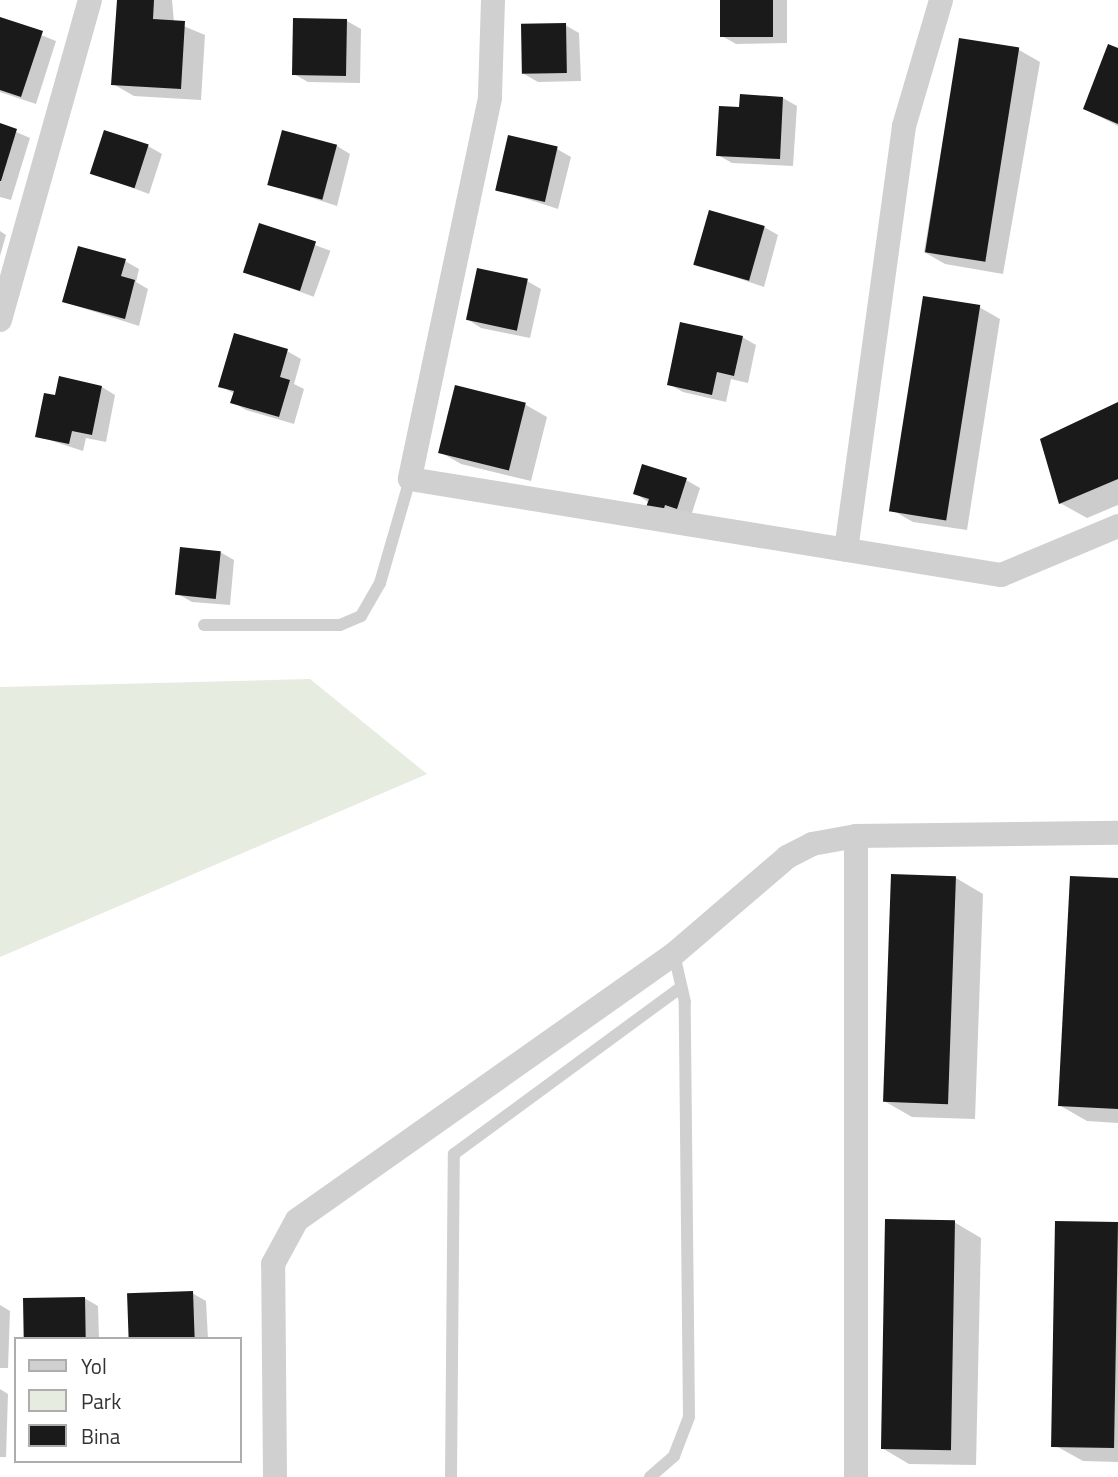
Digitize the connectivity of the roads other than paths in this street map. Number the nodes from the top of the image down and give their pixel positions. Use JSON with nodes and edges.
{"nodes":[{"id":1,"x":90,"y":0,"type":"edge"},
{"id":2,"x":494,"y":0,"type":"edge"},
{"id":3,"x":941,"y":0,"type":"edge"},
{"id":4,"x":0,"y":320,"type":"edge"},
{"id":5,"x":410,"y":479,"type":"junction"},
{"id":6,"x":1118,"y":526,"type":"edge"},
{"id":7,"x":845,"y":550,"type":"junction"},
{"id":8,"x":204,"y":625,"type":"dead end"},
{"id":9,"x":1118,"y":832,"type":"edge"},
{"id":10,"x":856,"y":836,"type":"junction"},
{"id":11,"x":674,"y":954,"type":"junction"},
{"id":12,"x":681,"y":987,"type":"junction"},
{"id":13,"x":275,"y":1477,"type":"edge"},
{"id":14,"x":451,"y":1477,"type":"edge"},
{"id":15,"x":650,"y":1477,"type":"edge"},
{"id":16,"x":856,"y":1477,"type":"edge"}],
"edges":[{"from":1,"to":4,"type":"street"},
{"from":2,"to":5,"type":"street"},
{"from":3,"to":7,"type":"street"},
{"from":5,"to":7,"type":"street"},
{"from":5,"to":8,"type":"lane"},
{"from":6,"to":7,"type":"street"},
{"from":9,"to":10,"type":"street"},
{"from":10,"to":11,"type":"street"},
{"from":10,"to":16,"type":"street"},
{"from":11,"to":12,"type":"lane"},
{"from":11,"to":13,"type":"street"},
{"from":12,"to":14,"type":"lane"},
{"from":12,"to":15,"type":"lane"}]}
